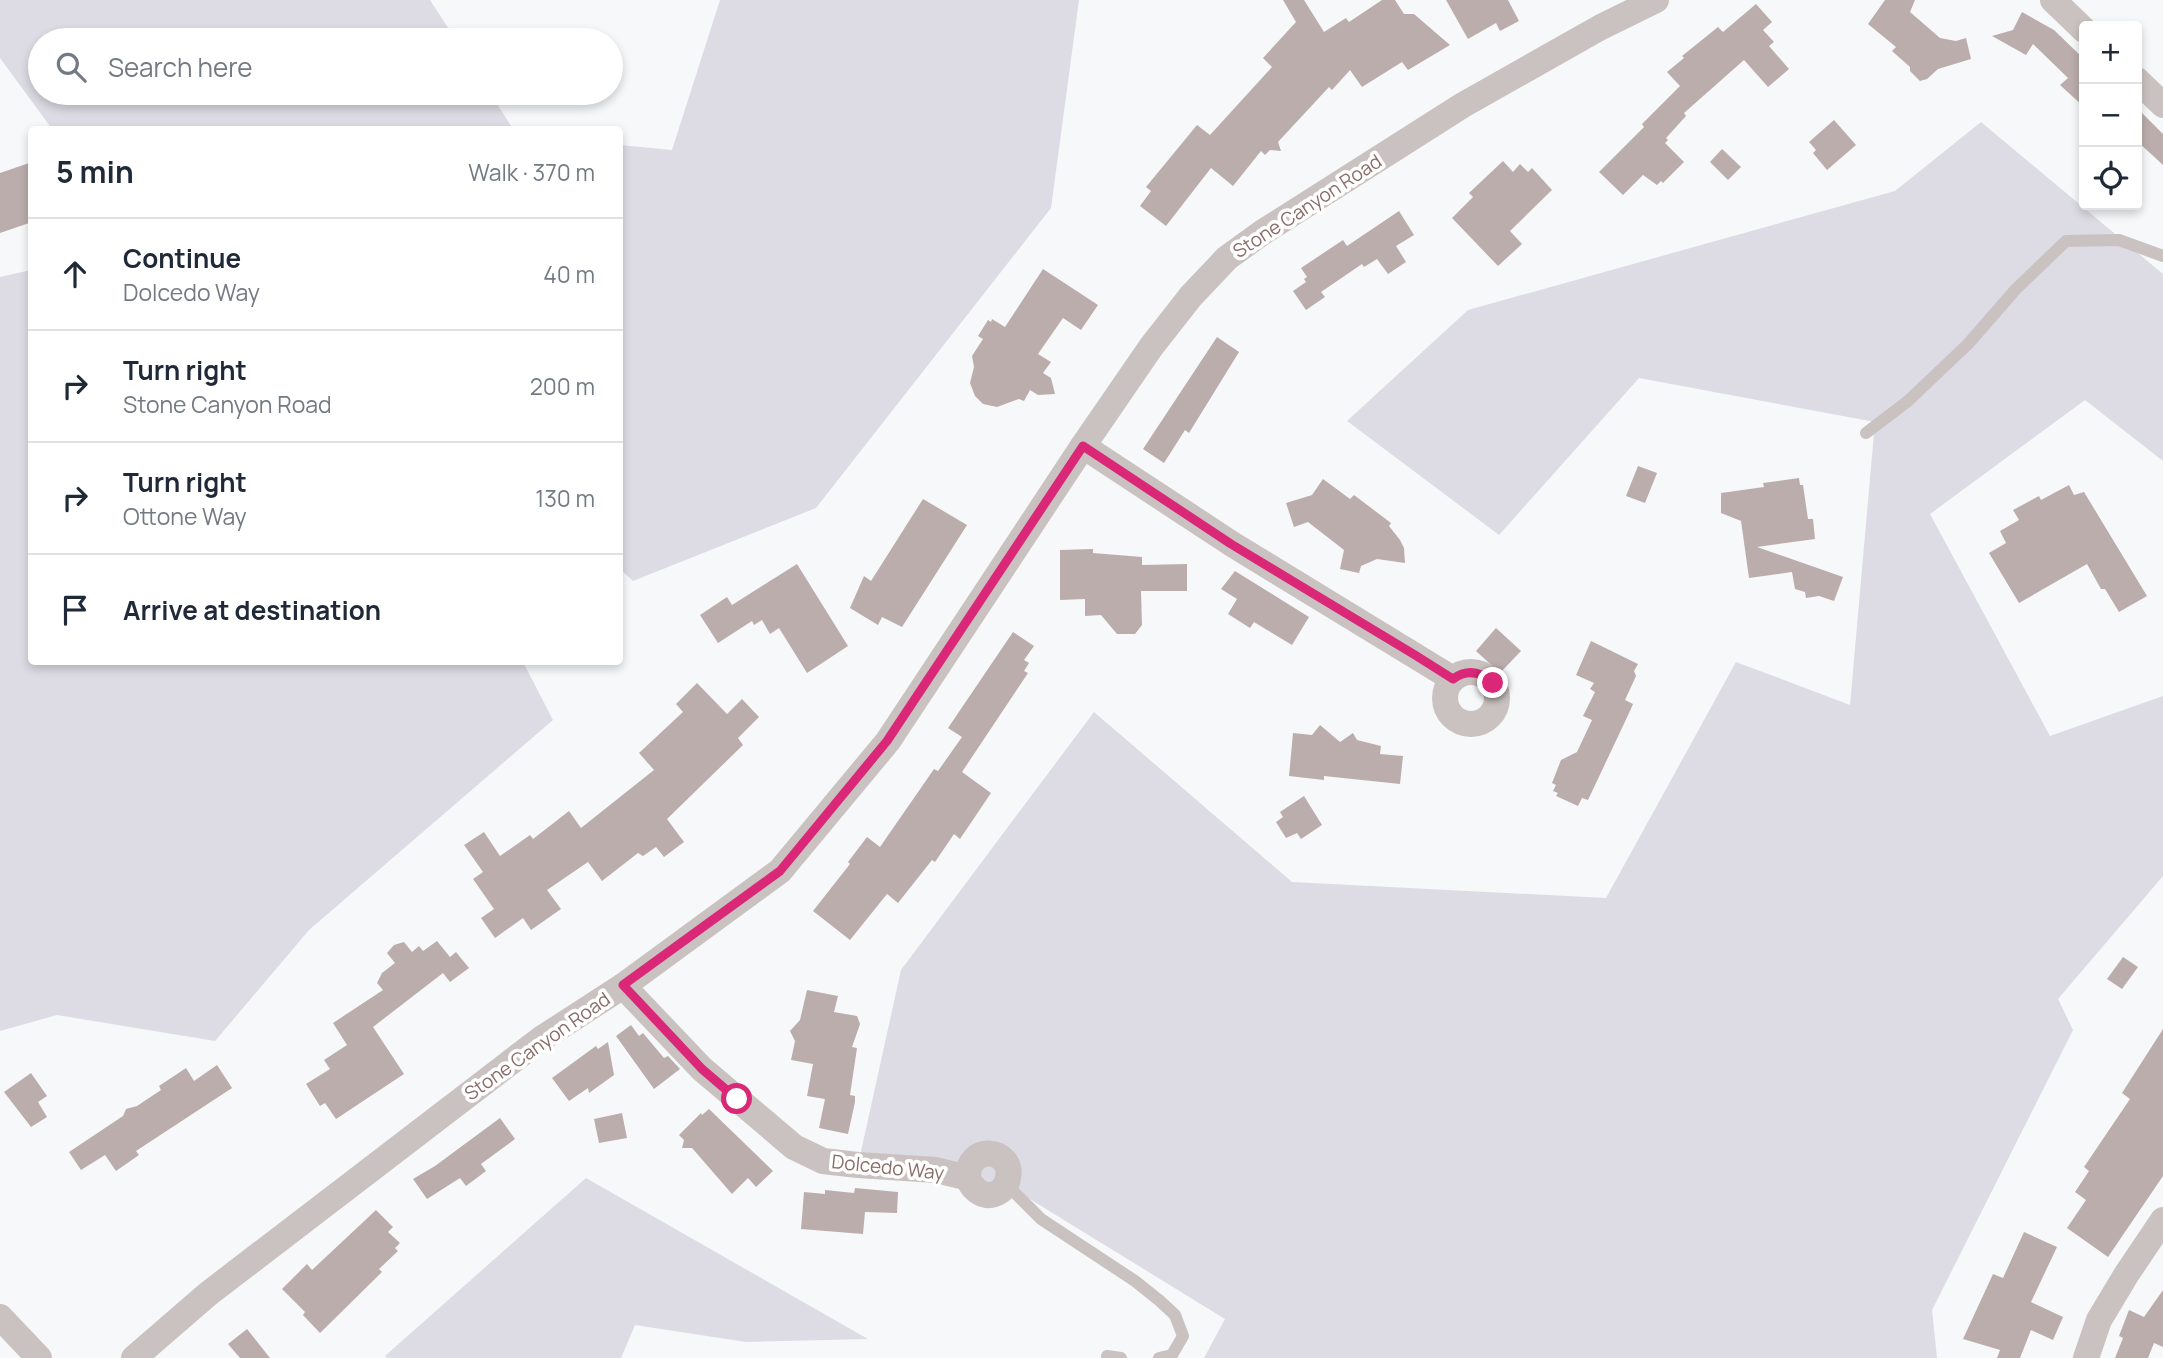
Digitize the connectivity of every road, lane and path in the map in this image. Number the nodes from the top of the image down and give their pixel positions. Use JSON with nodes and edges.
{"nodes":[{"id":1,"x":1656,"y":0,"type":"edge"},
{"id":2,"x":2053,"y":0,"type":"edge"},
{"id":3,"x":2079,"y":25,"type":"edge"},
{"id":4,"x":2141,"y":84,"type":"edge"},
{"id":5,"x":2163,"y":105,"type":"edge"},
{"id":6,"x":2163,"y":256,"type":"edge"},
{"id":7,"x":1866,"y":433,"type":"dead end"},
{"id":8,"x":1083,"y":446,"type":"junction"},
{"id":9,"x":1453,"y":679,"type":"dead end"},
{"id":10,"x":623,"y":985,"type":"junction"},
{"id":11,"x":1006,"y":1184,"type":"joint"},
{"id":12,"x":2163,"y":1220,"type":"edge"},
{"id":13,"x":0,"y":1317,"type":"edge"},
{"id":14,"x":39,"y":1358,"type":"edge"},
{"id":15,"x":134,"y":1358,"type":"edge"},
{"id":16,"x":1159,"y":1358,"type":"edge"},
{"id":17,"x":2086,"y":1358,"type":"edge"}],
"edges":[{"from":1,"to":8,"type":"street","name":"Stone Canyon Road"},
{"from":2,"to":3,"type":"street"},
{"from":4,"to":5,"type":"street"},
{"from":6,"to":7,"type":"lane"},
{"from":8,"to":9,"type":"street"},
{"from":8,"to":10,"type":"street","name":"Stone Canyon Road"},
{"from":10,"to":11,"type":"street","name":"Dolcedo Way"},
{"from":10,"to":15,"type":"street","name":"Stone Canyon Road"},
{"from":11,"to":16,"type":"lane"},
{"from":12,"to":17,"type":"street"},
{"from":13,"to":14,"type":"street"}]}
